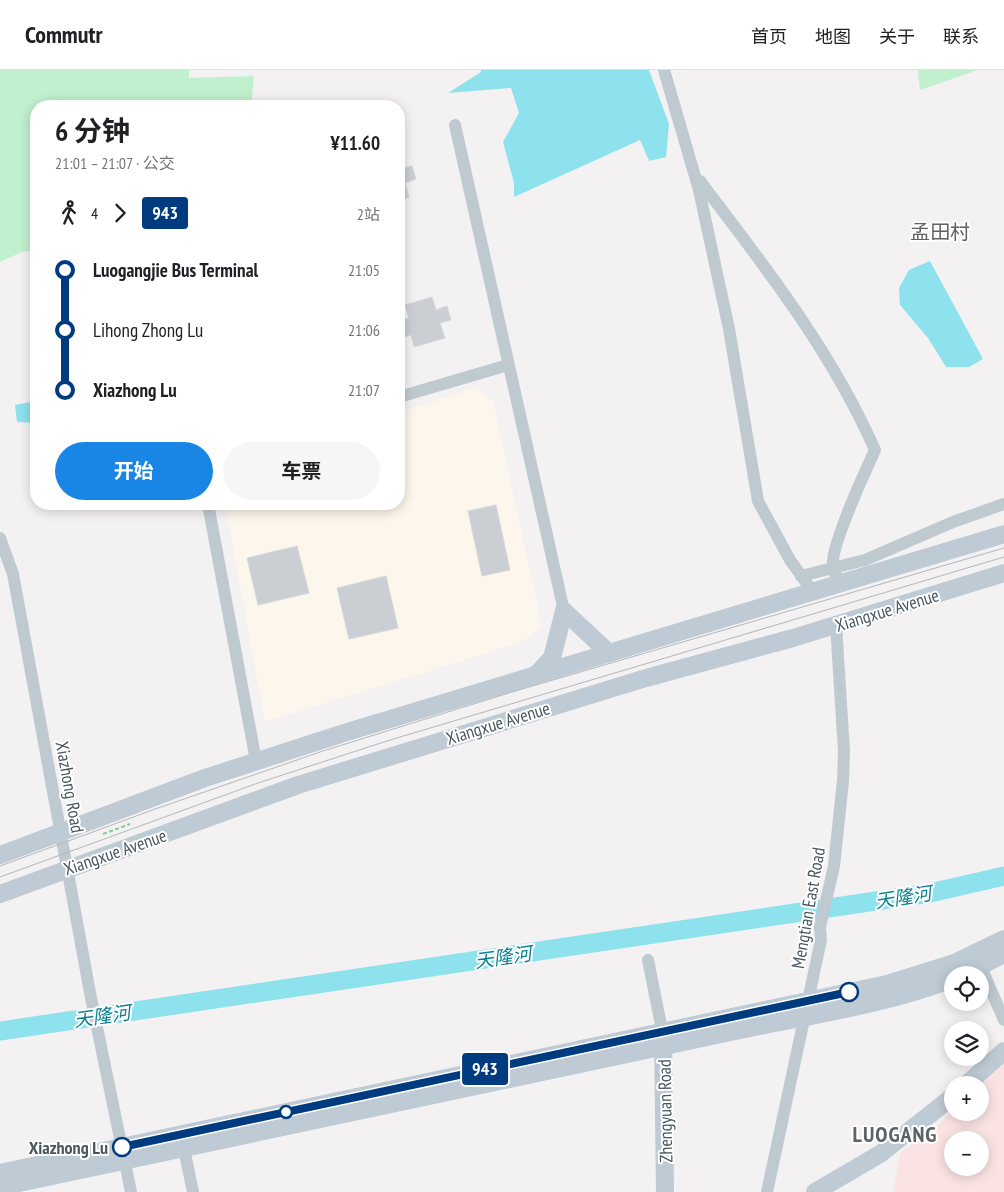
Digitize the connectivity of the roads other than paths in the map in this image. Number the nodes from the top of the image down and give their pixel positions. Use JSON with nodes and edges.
{"nodes":[{"id":1,"x":664,"y":70,"type":"edge"},
{"id":2,"x":455,"y":125,"type":"dead end"},
{"id":3,"x":695,"y":175,"type":"junction"},
{"id":4,"x":508,"y":364,"type":"junction"},
{"id":5,"x":405,"y":395,"type":"edge"},
{"id":6,"x":1004,"y":504,"type":"edge"},
{"id":7,"x":209,"y":510,"type":"edge"},
{"id":8,"x":1004,"y":534,"type":"edge"},
{"id":9,"x":0,"y":538,"type":"edge"},
{"id":10,"x":1004,"y":573,"type":"edge"},
{"id":11,"x":801,"y":576,"type":"junction"},
{"id":12,"x":837,"y":576,"type":"junction"},
{"id":13,"x":813,"y":592,"type":"junction"},
{"id":14,"x":564,"y":611,"type":"junction"},
{"id":15,"x":836,"y":625,"type":"junction"},
{"id":16,"x":609,"y":653,"type":"junction"},
{"id":17,"x":537,"y":674,"type":"junction"},
{"id":18,"x":256,"y":762,"type":"junction"},
{"id":19,"x":60,"y":832,"type":"junction"},
{"id":20,"x":0,"y":855,"type":"edge"},
{"id":21,"x":67,"y":869,"type":"junction"},
{"id":22,"x":0,"y":894,"type":"edge"},
{"id":23,"x":1004,"y":939,"type":"edge"},
{"id":24,"x":1004,"y":954,"type":"edge"},
{"id":25,"x":648,"y":960,"type":"dead end"},
{"id":26,"x":967,"y":966,"type":"edge"},
{"id":27,"x":981,"y":966,"type":"edge"},
{"id":28,"x":944,"y":975,"type":"edge"},
{"id":29,"x":944,"y":979,"type":"edge"},
{"id":30,"x":989,"y":985,"type":"edge"},
{"id":31,"x":807,"y":1008,"type":"junction"},
{"id":32,"x":1004,"y":1020,"type":"edge"},
{"id":33,"x":663,"y":1038,"type":"junction"},
{"id":34,"x":1004,"y":1051,"type":"edge"},
{"id":35,"x":976,"y":1076,"type":"edge"},
{"id":36,"x":944,"y":1102,"type":"edge"},
{"id":37,"x":184,"y":1148,"type":"junction"},
{"id":38,"x":124,"y":1154,"type":"junction"},
{"id":39,"x":0,"y":1173,"type":"edge"},
{"id":40,"x":0,"y":1188,"type":"edge"},
{"id":41,"x":131,"y":1192,"type":"edge"},
{"id":42,"x":193,"y":1192,"type":"edge"},
{"id":43,"x":665,"y":1192,"type":"edge"},
{"id":44,"x":767,"y":1192,"type":"edge"},
{"id":45,"x":814,"y":1192,"type":"edge"}],
"edges":[{"from":1,"to":3,"type":"street"},
{"from":2,"to":4,"type":"street"},
{"from":3,"to":11,"type":"street"},
{"from":3,"to":12,"type":"street"},
{"from":4,"to":5,"type":"street"},
{"from":4,"to":14,"type":"street"},
{"from":6,"to":12,"type":"street"},
{"from":7,"to":18,"type":"street"},
{"from":8,"to":12,"type":"main road","name":"Xiangxue Avenue"},
{"from":9,"to":19,"type":"street","name":"Xiazhong Road"},
{"from":10,"to":15,"type":"main road","name":"Xiangxue Avenue"},
{"from":11,"to":12,"type":"street"},
{"from":11,"to":13,"type":"street"},
{"from":12,"to":13,"type":"main road","name":"Xiangxue Avenue"},
{"from":13,"to":16,"type":"main road","name":"Xiangxue Avenue"},
{"from":14,"to":16,"type":"main road"},
{"from":14,"to":17,"type":"main road"},
{"from":15,"to":21,"type":"main road","name":"Xiangxue Avenue"},
{"from":15,"to":31,"type":"street","name":"Mengtian East Road"},
{"from":16,"to":17,"type":"main road","name":"Xiangxue Avenue"},
{"from":17,"to":18,"type":"main road","name":"Xiangxue Avenue"},
{"from":18,"to":19,"type":"main road","name":"Xiangxue Avenue"},
{"from":19,"to":20,"type":"main road","name":"Xiangxue Avenue"},
{"from":19,"to":21,"type":"street","name":"Xiazhong Road"},
{"from":21,"to":22,"type":"main road","name":"Xiangxue Avenue"},
{"from":21,"to":38,"type":"street","name":"Xiazhong Road"},
{"from":23,"to":26,"type":"main road"},
{"from":24,"to":27,"type":"main road"},
{"from":25,"to":33,"type":"street"},
{"from":28,"to":31,"type":"main road"},
{"from":29,"to":31,"type":"main road"},
{"from":30,"to":32,"type":"street"},
{"from":31,"to":33,"type":"main road"},
{"from":31,"to":44,"type":"street","name":"Mengtian East Road"},
{"from":33,"to":37,"type":"main road"},
{"from":33,"to":38,"type":"main road"},
{"from":33,"to":43,"type":"main road","name":"Zhengyuan Road"},
{"from":34,"to":35,"type":"main road"},
{"from":36,"to":45,"type":"main road"},
{"from":37,"to":38,"type":"main road"},
{"from":37,"to":42,"type":"street"},
{"from":38,"to":39,"type":"main road"},
{"from":38,"to":40,"type":"main road"},
{"from":38,"to":41,"type":"street","name":"Xiazhong Road"}]}
